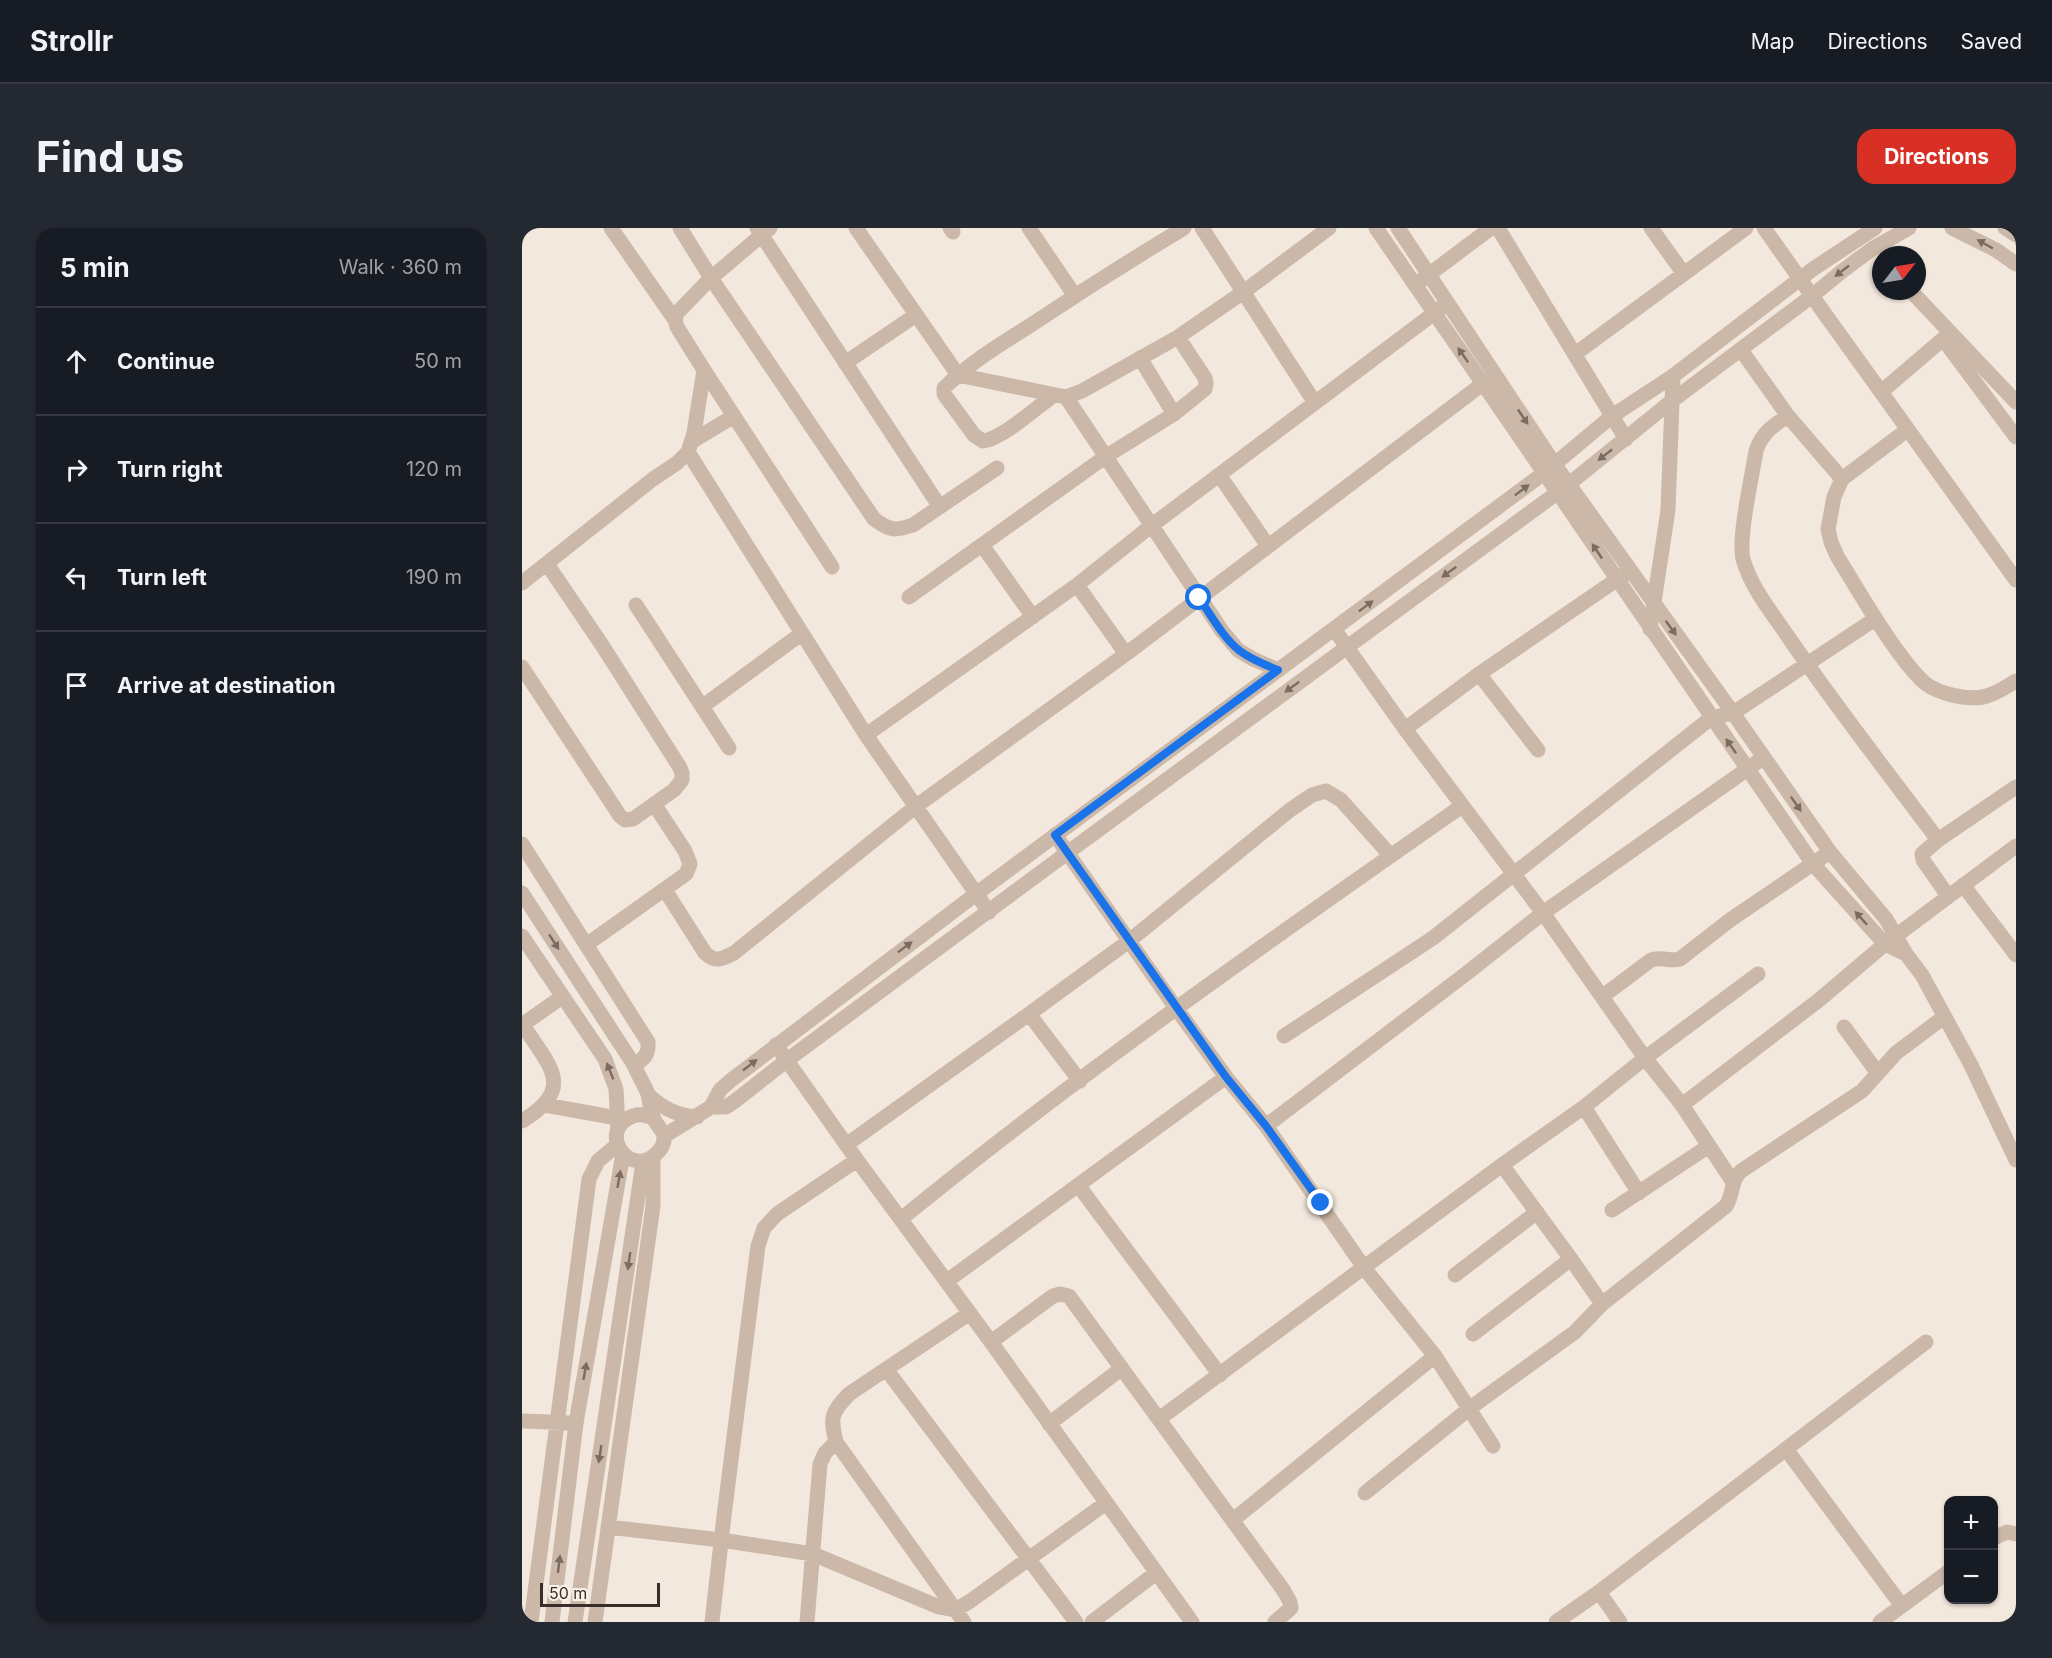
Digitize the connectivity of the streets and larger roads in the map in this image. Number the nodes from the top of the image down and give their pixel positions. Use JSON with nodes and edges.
{"nodes":[{"id":1,"x":611,"y":228,"type":"edge"},
{"id":2,"x":680,"y":228,"type":"edge"},
{"id":3,"x":856,"y":228,"type":"edge"},
{"id":4,"x":1029,"y":228,"type":"edge"},
{"id":5,"x":1184,"y":228,"type":"edge"},
{"id":6,"x":1202,"y":228,"type":"edge"},
{"id":7,"x":1329,"y":228,"type":"edge"},
{"id":8,"x":1376,"y":228,"type":"edge"},
{"id":9,"x":1398,"y":228,"type":"edge"},
{"id":10,"x":1491,"y":228,"type":"edge"},
{"id":11,"x":1498,"y":228,"type":"edge"},
{"id":12,"x":1651,"y":228,"type":"edge"},
{"id":13,"x":1746,"y":228,"type":"edge"},
{"id":14,"x":1764,"y":228,"type":"edge"},
{"id":15,"x":1875,"y":228,"type":"edge"},
{"id":16,"x":1909,"y":228,"type":"edge"},
{"id":17,"x":1952,"y":228,"type":"edge"},
{"id":18,"x":2005,"y":228,"type":"edge"},
{"id":19,"x":763,"y":230,"type":"edge"},
{"id":20,"x":2016,"y":235,"type":"edge"},
{"id":21,"x":1886,"y":246,"type":"edge"},
{"id":22,"x":1872,"y":257,"type":"edge"},
{"id":23,"x":2016,"y":264,"type":"edge"},
{"id":24,"x":1684,"y":274,"type":"junction"},
{"id":25,"x":1428,"y":275,"type":"junction"},
{"id":26,"x":711,"y":278,"type":"junction"},
{"id":27,"x":1799,"y":279,"type":"junction"},
{"id":28,"x":1415,"y":285,"type":"junction"},
{"id":29,"x":1242,"y":293,"type":"junction"},
{"id":30,"x":1075,"y":296,"type":"junction"},
{"id":31,"x":1812,"y":296,"type":"junction"},
{"id":32,"x":1918,"y":300,"type":"edge"},
{"id":33,"x":1448,"y":303,"type":"junction"},
{"id":34,"x":1434,"y":314,"type":"junction"},
{"id":35,"x":916,"y":315,"type":"junction"},
{"id":36,"x":675,"y":320,"type":"junction"},
{"id":37,"x":1947,"y":336,"type":"junction"},
{"id":38,"x":1178,"y":337,"type":"junction"},
{"id":39,"x":1741,"y":350,"type":"junction"},
{"id":40,"x":1575,"y":354,"type":"junction"},
{"id":41,"x":1140,"y":358,"type":"junction"},
{"id":42,"x":845,"y":363,"type":"junction"},
{"id":43,"x":704,"y":370,"type":"junction"},
{"id":44,"x":957,"y":375,"type":"junction"},
{"id":45,"x":1673,"y":376,"type":"junction"},
{"id":46,"x":1489,"y":379,"type":"junction"},
{"id":47,"x":1881,"y":392,"type":"junction"},
{"id":48,"x":1060,"y":396,"type":"junction"},
{"id":49,"x":1673,"y":400,"type":"junction"},
{"id":50,"x":2016,"y":402,"type":"edge"},
{"id":51,"x":1315,"y":403,"type":"junction"},
{"id":52,"x":1174,"y":414,"type":"junction"},
{"id":53,"x":734,"y":416,"type":"junction"},
{"id":54,"x":1612,"y":416,"type":"junction"},
{"id":55,"x":1788,"y":416,"type":"junction"},
{"id":56,"x":1907,"y":430,"type":"junction"},
{"id":57,"x":2016,"y":437,"type":"edge"},
{"id":58,"x":1626,"y":439,"type":"junction"},
{"id":59,"x":690,"y":447,"type":"junction"},
{"id":60,"x":1105,"y":457,"type":"junction"},
{"id":61,"x":997,"y":468,"type":"dead end"},
{"id":62,"x":1550,"y":469,"type":"junction"},
{"id":63,"x":1220,"y":476,"type":"junction"},
{"id":64,"x":1842,"y":479,"type":"junction"},
{"id":65,"x":1563,"y":488,"type":"junction"},
{"id":66,"x":940,"y":507,"type":"junction"},
{"id":67,"x":1151,"y":526,"type":"junction"},
{"id":68,"x":982,"y":545,"type":"junction"},
{"id":69,"x":1268,"y":546,"type":"junction"},
{"id":70,"x":547,"y":564,"type":"junction"},
{"id":71,"x":832,"y":567,"type":"dead end"},
{"id":72,"x":1630,"y":571,"type":"junction"},
{"id":73,"x":1617,"y":580,"type":"junction"},
{"id":74,"x":2016,"y":580,"type":"edge"},
{"id":75,"x":522,"y":583,"type":"edge"},
{"id":76,"x":1077,"y":585,"type":"junction"},
{"id":77,"x":909,"y":597,"type":"dead end"},
{"id":78,"x":1199,"y":598,"type":"junction"},
{"id":79,"x":1654,"y":604,"type":"junction"},
{"id":80,"x":636,"y":606,"type":"dead end"},
{"id":81,"x":1033,"y":617,"type":"junction"},
{"id":82,"x":1875,"y":619,"type":"junction"},
{"id":83,"x":1334,"y":629,"type":"junction"},
{"id":84,"x":1650,"y":629,"type":"junction"},
{"id":85,"x":801,"y":634,"type":"junction"},
{"id":86,"x":1348,"y":646,"type":"junction"},
{"id":87,"x":1126,"y":654,"type":"junction"},
{"id":88,"x":1807,"y":664,"type":"junction"},
{"id":89,"x":522,"y":667,"type":"edge"},
{"id":90,"x":1278,"y":670,"type":"junction"},
{"id":91,"x":1479,"y":674,"type":"junction"},
{"id":92,"x":2016,"y":681,"type":"edge"},
{"id":93,"x":703,"y":706,"type":"junction"},
{"id":94,"x":1733,"y":712,"type":"junction"},
{"id":95,"x":1711,"y":718,"type":"junction"},
{"id":96,"x":1405,"y":729,"type":"junction"},
{"id":97,"x":866,"y":735,"type":"junction"},
{"id":98,"x":729,"y":748,"type":"dead end"},
{"id":99,"x":1538,"y":750,"type":"dead end"},
{"id":100,"x":1763,"y":758,"type":"junction"},
{"id":101,"x":1747,"y":769,"type":"junction"},
{"id":102,"x":2016,"y":787,"type":"edge"},
{"id":103,"x":654,"y":804,"type":"junction"},
{"id":104,"x":1462,"y":806,"type":"junction"},
{"id":105,"x":915,"y":807,"type":"junction"},
{"id":106,"x":1055,"y":835,"type":"junction"},
{"id":107,"x":1938,"y":840,"type":"junction"},
{"id":108,"x":522,"y":844,"type":"edge"},
{"id":109,"x":2016,"y":846,"type":"edge"},
{"id":110,"x":1830,"y":852,"type":"junction"},
{"id":111,"x":1067,"y":853,"type":"junction"},
{"id":112,"x":1391,"y":856,"type":"junction"},
{"id":113,"x":1813,"y":864,"type":"junction"},
{"id":114,"x":1512,"y":875,"type":"junction"},
{"id":115,"x":1963,"y":885,"type":"junction"},
{"id":116,"x":665,"y":890,"type":"junction"},
{"id":117,"x":522,"y":892,"type":"edge"},
{"id":118,"x":976,"y":894,"type":"junction"},
{"id":119,"x":1948,"y":896,"type":"junction"},
{"id":120,"x":989,"y":912,"type":"junction"},
{"id":121,"x":1543,"y":913,"type":"junction"},
{"id":122,"x":522,"y":936,"type":"edge"},
{"id":123,"x":1891,"y":940,"type":"junction"},
{"id":124,"x":1129,"y":941,"type":"junction"},
{"id":125,"x":586,"y":945,"type":"junction"},
{"id":126,"x":2016,"y":956,"type":"edge"},
{"id":127,"x":1758,"y":974,"type":"dead end"},
{"id":128,"x":1603,"y":996,"type":"junction"},
{"id":129,"x":562,"y":997,"type":"junction"},
{"id":130,"x":1176,"y":1008,"type":"junction"},
{"id":131,"x":1029,"y":1014,"type":"junction"},
{"id":132,"x":1944,"y":1017,"type":"junction"},
{"id":133,"x":523,"y":1025,"type":"edge"},
{"id":134,"x":1844,"y":1027,"type":"dead end"},
{"id":135,"x":1284,"y":1036,"type":"dead end"},
{"id":136,"x":776,"y":1045,"type":"junction"},
{"id":137,"x":1646,"y":1058,"type":"junction"},
{"id":138,"x":786,"y":1061,"type":"junction"},
{"id":139,"x":634,"y":1065,"type":"junction"},
{"id":140,"x":1877,"y":1072,"type":"junction"},
{"id":141,"x":1226,"y":1077,"type":"junction"},
{"id":142,"x":1080,"y":1081,"type":"junction"},
{"id":143,"x":648,"y":1095,"type":"junction"},
{"id":144,"x":545,"y":1105,"type":"junction"},
{"id":145,"x":1682,"y":1105,"type":"junction"},
{"id":146,"x":711,"y":1107,"type":"junction"},
{"id":147,"x":1584,"y":1107,"type":"junction"},
{"id":148,"x":697,"y":1117,"type":"junction"},
{"id":149,"x":653,"y":1118,"type":"junction"},
{"id":150,"x":522,"y":1121,"type":"edge"},
{"id":151,"x":617,"y":1123,"type":"junction"},
{"id":152,"x":1266,"y":1126,"type":"junction"},
{"id":153,"x":664,"y":1136,"type":"junction"},
{"id":154,"x":846,"y":1144,"type":"junction"},
{"id":155,"x":1709,"y":1146,"type":"junction"},
{"id":156,"x":620,"y":1150,"type":"junction"},
{"id":157,"x":648,"y":1159,"type":"junction"},
{"id":158,"x":857,"y":1160,"type":"junction"},
{"id":159,"x":2016,"y":1160,"type":"edge"},
{"id":160,"x":1502,"y":1165,"type":"junction"},
{"id":161,"x":1733,"y":1182,"type":"junction"},
{"id":162,"x":1078,"y":1185,"type":"junction"},
{"id":163,"x":1639,"y":1192,"type":"junction"},
{"id":164,"x":1612,"y":1210,"type":"dead end"},
{"id":165,"x":1537,"y":1212,"type":"junction"},
{"id":166,"x":901,"y":1219,"type":"junction"},
{"id":167,"x":1571,"y":1259,"type":"junction"},
{"id":168,"x":1365,"y":1269,"type":"junction"},
{"id":169,"x":1455,"y":1275,"type":"dead end"},
{"id":170,"x":947,"y":1281,"type":"junction"},
{"id":171,"x":1602,"y":1304,"type":"junction"},
{"id":172,"x":970,"y":1312,"type":"junction"},
{"id":173,"x":1473,"y":1334,"type":"dead end"},
{"id":174,"x":992,"y":1342,"type":"junction"},
{"id":175,"x":1926,"y":1342,"type":"dead end"},
{"id":176,"x":1435,"y":1356,"type":"junction"},
{"id":177,"x":1122,"y":1368,"type":"junction"},
{"id":178,"x":886,"y":1369,"type":"junction"},
{"id":179,"x":1220,"y":1375,"type":"junction"},
{"id":180,"x":1470,"y":1408,"type":"junction"},
{"id":181,"x":1159,"y":1419,"type":"junction"},
{"id":182,"x":522,"y":1421,"type":"edge"},
{"id":183,"x":556,"y":1421,"type":"junction"},
{"id":184,"x":576,"y":1423,"type":"junction"},
{"id":185,"x":1049,"y":1424,"type":"junction"},
{"id":186,"x":836,"y":1442,"type":"junction"},
{"id":187,"x":1493,"y":1446,"type":"dead end"},
{"id":188,"x":1786,"y":1449,"type":"junction"},
{"id":189,"x":1365,"y":1493,"type":"dead end"},
{"id":190,"x":1106,"y":1503,"type":"junction"},
{"id":191,"x":1233,"y":1520,"type":"junction"},
{"id":192,"x":608,"y":1527,"type":"junction"},
{"id":193,"x":2016,"y":1534,"type":"edge"},
{"id":194,"x":1998,"y":1536,"type":"edge"},
{"id":195,"x":721,"y":1540,"type":"junction"},
{"id":196,"x":813,"y":1554,"type":"junction"},
{"id":197,"x":1029,"y":1558,"type":"junction"},
{"id":198,"x":1156,"y":1573,"type":"junction"},
{"id":199,"x":1944,"y":1575,"type":"edge"},
{"id":200,"x":1599,"y":1592,"type":"junction"},
{"id":201,"x":1902,"y":1606,"type":"junction"},
{"id":202,"x":959,"y":1616,"type":"edge"},
{"id":203,"x":531,"y":1622,"type":"edge"},
{"id":204,"x":552,"y":1622,"type":"edge"},
{"id":205,"x":575,"y":1622,"type":"edge"},
{"id":206,"x":595,"y":1622,"type":"edge"},
{"id":207,"x":712,"y":1622,"type":"edge"},
{"id":208,"x":807,"y":1622,"type":"edge"},
{"id":209,"x":1076,"y":1622,"type":"edge"},
{"id":210,"x":1092,"y":1622,"type":"edge"},
{"id":211,"x":1192,"y":1622,"type":"edge"},
{"id":212,"x":1275,"y":1622,"type":"edge"},
{"id":213,"x":1556,"y":1622,"type":"edge"},
{"id":214,"x":1620,"y":1622,"type":"edge"},
{"id":215,"x":1880,"y":1622,"type":"edge"}],
"edges":[{"from":1,"to":36,"type":"street"},
{"from":2,"to":26,"type":"street"},
{"from":3,"to":35,"type":"street"},
{"from":4,"to":30,"type":"street"},
{"from":5,"to":30,"type":"street"},
{"from":6,"to":29,"type":"street"},
{"from":7,"to":29,"type":"street"},
{"from":8,"to":28,"type":"street"},
{"from":9,"to":25,"type":"street"},
{"from":10,"to":25,"type":"street"},
{"from":11,"to":40,"type":"street"},
{"from":12,"to":24,"type":"street"},
{"from":13,"to":24,"type":"street"},
{"from":14,"to":27,"type":"street"},
{"from":15,"to":27,"type":"street"},
{"from":16,"to":21,"type":"street"},
{"from":23,"to":17,"type":"street","one_way":true},
{"from":18,"to":20,"type":"street"},
{"from":19,"to":26,"type":"street"},
{"from":19,"to":42,"type":"street"},
{"from":22,"to":31,"type":"street","one_way":true},
{"from":24,"to":40,"type":"street"},
{"from":25,"to":28,"type":"street"},
{"from":25,"to":33,"type":"street"},
{"from":26,"to":36,"type":"street"},
{"from":26,"to":66,"type":"street"},
{"from":27,"to":31,"type":"street"},
{"from":27,"to":45,"type":"street"},
{"from":28,"to":34,"type":"street"},
{"from":29,"to":38,"type":"street"},
{"from":29,"to":51,"type":"street"},
{"from":30,"to":44,"type":"street"},
{"from":31,"to":39,"type":"street"},
{"from":31,"to":47,"type":"street"},
{"from":32,"to":37,"type":"street"},
{"from":33,"to":34,"type":"street"},
{"from":33,"to":46,"type":"street"},
{"from":46,"to":34,"type":"street","one_way":true},
{"from":34,"to":51,"type":"street"},
{"from":35,"to":42,"type":"street"},
{"from":35,"to":44,"type":"street"},
{"from":36,"to":43,"type":"street"},
{"from":37,"to":47,"type":"street"},
{"from":37,"to":50,"type":"street"},
{"from":37,"to":57,"type":"street"},
{"from":38,"to":41,"type":"street"},
{"from":38,"to":52,"type":"street"},
{"from":39,"to":49,"type":"street"},
{"from":39,"to":55,"type":"street"},
{"from":40,"to":54,"type":"street"},
{"from":41,"to":48,"type":"street"},
{"from":41,"to":52,"type":"street"},
{"from":42,"to":66,"type":"street"},
{"from":43,"to":53,"type":"street"},
{"from":43,"to":59,"type":"street"},
{"from":44,"to":48,"type":"street"},
{"from":44,"to":48,"type":"street"},
{"from":45,"to":49,"type":"street"},
{"from":45,"to":54,"type":"street"},
{"from":46,"to":62,"type":"street"},
{"from":46,"to":69,"type":"street"},
{"from":47,"to":56,"type":"street"},
{"from":48,"to":60,"type":"street"},
{"from":49,"to":58,"type":"street"},
{"from":49,"to":79,"type":"street"},
{"from":51,"to":63,"type":"street"},
{"from":52,"to":60,"type":"street"},
{"from":53,"to":59,"type":"street"},
{"from":53,"to":71,"type":"street"},
{"from":54,"to":58,"type":"street"},
{"from":54,"to":62,"type":"street"},
{"from":55,"to":64,"type":"street"},
{"from":55,"to":88,"type":"street"},
{"from":56,"to":64,"type":"street"},
{"from":56,"to":74,"type":"street"},
{"from":58,"to":65,"type":"street","one_way":true},
{"from":59,"to":70,"type":"street"},
{"from":59,"to":85,"type":"street"},
{"from":60,"to":67,"type":"street"},
{"from":60,"to":68,"type":"street"},
{"from":61,"to":66,"type":"street"},
{"from":62,"to":65,"type":"street"},
{"from":83,"to":62,"type":"street","one_way":true},
{"from":63,"to":67,"type":"street"},
{"from":63,"to":69,"type":"street"},
{"from":64,"to":82,"type":"street"},
{"from":65,"to":72,"type":"street"},
{"from":73,"to":65,"type":"street","one_way":true},
{"from":65,"to":86,"type":"street","one_way":true},
{"from":67,"to":76,"type":"street"},
{"from":67,"to":78,"type":"street"},
{"from":68,"to":77,"type":"street"},
{"from":68,"to":81,"type":"street"},
{"from":69,"to":78,"type":"street"},
{"from":70,"to":75,"type":"street"},
{"from":70,"to":103,"type":"street"},
{"from":72,"to":73,"type":"street"},
{"from":72,"to":79,"type":"street"},
{"from":73,"to":84,"type":"street"},
{"from":73,"to":91,"type":"street"},
{"from":76,"to":81,"type":"street"},
{"from":76,"to":87,"type":"street"},
{"from":78,"to":87,"type":"street"},
{"from":78,"to":90,"type":"street"},
{"from":79,"to":84,"type":"street"},
{"from":79,"to":94,"type":"street","one_way":true},
{"from":80,"to":93,"type":"street"},
{"from":81,"to":97,"type":"street"},
{"from":82,"to":88,"type":"street"},
{"from":82,"to":92,"type":"street"},
{"from":83,"to":86,"type":"street"},
{"from":83,"to":90,"type":"street"},
{"from":84,"to":95,"type":"street"},
{"from":85,"to":93,"type":"street"},
{"from":85,"to":97,"type":"street"},
{"from":86,"to":96,"type":"street"},
{"from":86,"to":111,"type":"street","one_way":true},
{"from":87,"to":105,"type":"street"},
{"from":88,"to":94,"type":"street"},
{"from":88,"to":107,"type":"street"},
{"from":89,"to":103,"type":"street"},
{"from":90,"to":106,"type":"street"},
{"from":91,"to":96,"type":"street"},
{"from":91,"to":99,"type":"street"},
{"from":93,"to":98,"type":"street"},
{"from":94,"to":95,"type":"street"},
{"from":94,"to":100,"type":"street"},
{"from":101,"to":95,"type":"street","one_way":true},
{"from":95,"to":114,"type":"street"},
{"from":96,"to":104,"type":"street"},
{"from":97,"to":105,"type":"street"},
{"from":100,"to":101,"type":"street"},
{"from":100,"to":110,"type":"street","one_way":true},
{"from":101,"to":113,"type":"street"},
{"from":101,"to":121,"type":"street"},
{"from":102,"to":107,"type":"street"},
{"from":103,"to":116,"type":"street"},
{"from":104,"to":112,"type":"street"},
{"from":104,"to":114,"type":"street"},
{"from":105,"to":116,"type":"street"},
{"from":105,"to":118,"type":"street"},
{"from":106,"to":111,"type":"street"},
{"from":106,"to":118,"type":"street"},
{"from":107,"to":119,"type":"street"},
{"from":108,"to":125,"type":"street"},
{"from":109,"to":115,"type":"street"},
{"from":110,"to":113,"type":"street"},
{"from":110,"to":123,"type":"street"},
{"from":111,"to":120,"type":"street"},
{"from":111,"to":124,"type":"street"},
{"from":112,"to":124,"type":"street"},
{"from":112,"to":130,"type":"street"},
{"from":123,"to":113,"type":"street","one_way":true},
{"from":113,"to":128,"type":"street"},
{"from":114,"to":121,"type":"street"},
{"from":114,"to":135,"type":"street"},
{"from":115,"to":119,"type":"street"},
{"from":115,"to":126,"type":"street"},
{"from":116,"to":125,"type":"street"},
{"from":117,"to":139,"type":"street","one_way":true},
{"from":118,"to":120,"type":"street"},
{"from":136,"to":118,"type":"street","one_way":true},
{"from":119,"to":123,"type":"street"},
{"from":120,"to":138,"type":"street"},
{"from":121,"to":128,"type":"street"},
{"from":121,"to":152,"type":"street"},
{"from":122,"to":129,"type":"street"},
{"from":123,"to":132,"type":"street"},
{"from":123,"to":145,"type":"street"},
{"from":124,"to":130,"type":"street"},
{"from":124,"to":131,"type":"street"},
{"from":125,"to":139,"type":"street"},
{"from":127,"to":137,"type":"street"},
{"from":128,"to":137,"type":"street"},
{"from":129,"to":133,"type":"street"},
{"from":151,"to":129,"type":"street","one_way":true},
{"from":130,"to":141,"type":"street"},
{"from":130,"to":142,"type":"street"},
{"from":131,"to":142,"type":"street"},
{"from":131,"to":154,"type":"street"},
{"from":132,"to":140,"type":"street"},
{"from":132,"to":159,"type":"street"},
{"from":133,"to":144,"type":"street"},
{"from":134,"to":140,"type":"street"},
{"from":136,"to":138,"type":"street"},
{"from":146,"to":136,"type":"street","one_way":true},
{"from":137,"to":145,"type":"street"},
{"from":137,"to":147,"type":"street"},
{"from":138,"to":146,"type":"street"},
{"from":138,"to":154,"type":"street"},
{"from":139,"to":143,"type":"street"},
{"from":140,"to":161,"type":"street"},
{"from":141,"to":152,"type":"street"},
{"from":141,"to":162,"type":"street"},
{"from":142,"to":166,"type":"street"},
{"from":143,"to":148,"type":"street"},
{"from":143,"to":149,"type":"street"},
{"from":144,"to":150,"type":"street"},
{"from":144,"to":151,"type":"street"},
{"from":145,"to":155,"type":"street"},
{"from":146,"to":148,"type":"street"},
{"from":147,"to":160,"type":"street"},
{"from":147,"to":163,"type":"street"},
{"from":148,"to":153,"type":"street"},
{"from":149,"to":151,"type":"street"},
{"from":149,"to":153,"type":"street"},
{"from":151,"to":156,"type":"street"},
{"from":152,"to":168,"type":"street"},
{"from":153,"to":157,"type":"street"},
{"from":154,"to":158,"type":"street"},
{"from":155,"to":161,"type":"street"},
{"from":155,"to":163,"type":"street"},
{"from":156,"to":157,"type":"street"},
{"from":156,"to":183,"type":"street"},
{"from":184,"to":156,"type":"street","one_way":true},
{"from":157,"to":192,"type":"street"},
{"from":157,"to":205,"type":"street","one_way":true},
{"from":158,"to":166,"type":"street"},
{"from":158,"to":195,"type":"street"},
{"from":160,"to":165,"type":"street"},
{"from":160,"to":168,"type":"street"},
{"from":161,"to":171,"type":"street"},
{"from":162,"to":170,"type":"street"},
{"from":162,"to":179,"type":"street"},
{"from":163,"to":164,"type":"street"},
{"from":165,"to":167,"type":"street"},
{"from":165,"to":169,"type":"street"},
{"from":166,"to":170,"type":"street"},
{"from":167,"to":171,"type":"street"},
{"from":167,"to":173,"type":"street"},
{"from":168,"to":176,"type":"street"},
{"from":168,"to":179,"type":"street"},
{"from":170,"to":172,"type":"street"},
{"from":171,"to":180,"type":"street"},
{"from":172,"to":174,"type":"street"},
{"from":172,"to":178,"type":"street"},
{"from":174,"to":177,"type":"street"},
{"from":174,"to":185,"type":"street"},
{"from":175,"to":188,"type":"street"},
{"from":176,"to":180,"type":"street"},
{"from":176,"to":191,"type":"street"},
{"from":177,"to":181,"type":"street"},
{"from":177,"to":185,"type":"street"},
{"from":178,"to":186,"type":"street"},
{"from":178,"to":197,"type":"street"},
{"from":179,"to":181,"type":"street"},
{"from":180,"to":187,"type":"street"},
{"from":180,"to":189,"type":"street"},
{"from":181,"to":191,"type":"street"},
{"from":182,"to":183,"type":"street"},
{"from":183,"to":184,"type":"street"},
{"from":183,"to":203,"type":"street"},
{"from":204,"to":184,"type":"street","one_way":true},
{"from":185,"to":190,"type":"street"},
{"from":186,"to":196,"type":"street"},
{"from":186,"to":202,"type":"street"},
{"from":188,"to":200,"type":"street"},
{"from":188,"to":201,"type":"street"},
{"from":190,"to":197,"type":"street"},
{"from":190,"to":198,"type":"street"},
{"from":191,"to":212,"type":"street"},
{"from":192,"to":195,"type":"street"},
{"from":192,"to":206,"type":"street"},
{"from":193,"to":194,"type":"street"},
{"from":195,"to":196,"type":"street"},
{"from":195,"to":207,"type":"street"},
{"from":196,"to":202,"type":"street"},
{"from":196,"to":208,"type":"street"},
{"from":197,"to":202,"type":"street"},
{"from":197,"to":209,"type":"street"},
{"from":198,"to":210,"type":"street"},
{"from":198,"to":211,"type":"street"},
{"from":199,"to":201,"type":"street"},
{"from":200,"to":213,"type":"street"},
{"from":200,"to":214,"type":"street"},
{"from":201,"to":215,"type":"street"}]}
